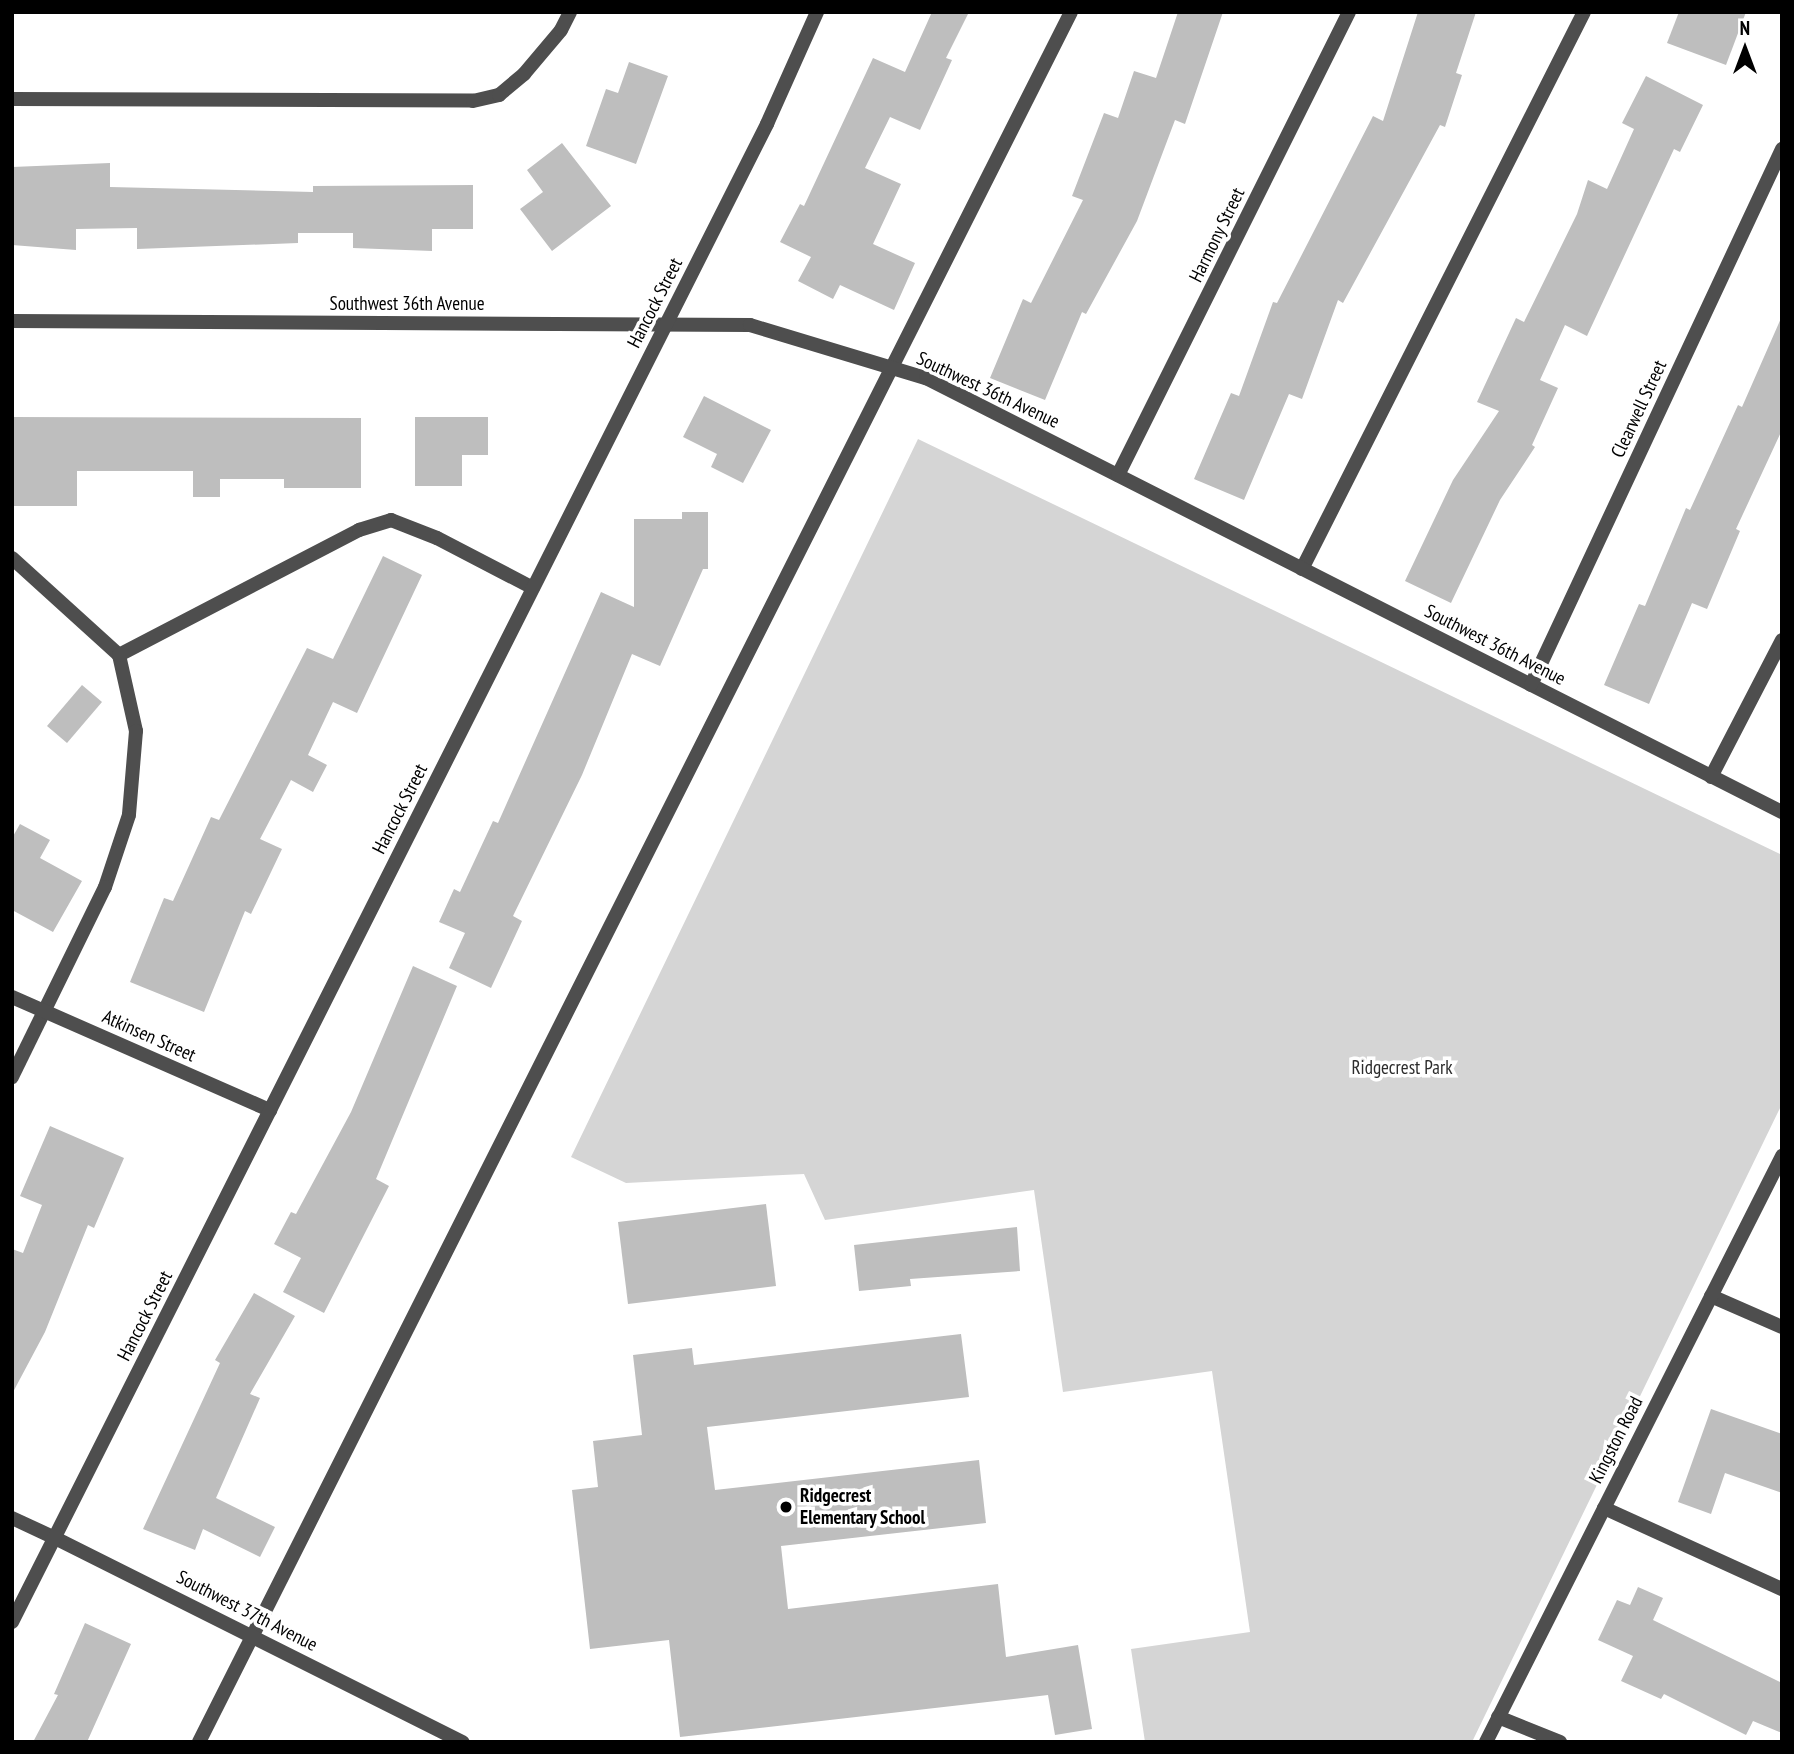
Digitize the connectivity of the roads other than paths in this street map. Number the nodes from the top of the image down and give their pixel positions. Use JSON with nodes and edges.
{"nodes":[{"id":1,"x":569,"y":12,"type":"edge"},
{"id":2,"x":817,"y":12,"type":"edge"},
{"id":3,"x":1071,"y":12,"type":"edge"},
{"id":4,"x":1349,"y":12,"type":"edge"},
{"id":5,"x":1584,"y":12,"type":"edge"},
{"id":6,"x":12,"y":99,"type":"edge"},
{"id":7,"x":1782,"y":149,"type":"edge"},
{"id":8,"x":12,"y":321,"type":"edge"},
{"id":9,"x":666,"y":324,"type":"junction"},
{"id":10,"x":892,"y":367,"type":"junction"},
{"id":11,"x":1118,"y":475,"type":"junction"},
{"id":12,"x":12,"y":558,"type":"edge"},
{"id":13,"x":1302,"y":569,"type":"junction"},
{"id":14,"x":533,"y":588,"type":"junction"},
{"id":15,"x":1782,"y":640,"type":"edge"},
{"id":16,"x":119,"y":655,"type":"junction"},
{"id":17,"x":1531,"y":685,"type":"junction"},
{"id":18,"x":1711,"y":776,"type":"junction"},
{"id":19,"x":1782,"y":812,"type":"edge"},
{"id":20,"x":12,"y":997,"type":"edge"},
{"id":21,"x":45,"y":1012,"type":"junction"},
{"id":22,"x":12,"y":1077,"type":"edge"},
{"id":23,"x":270,"y":1110,"type":"junction"},
{"id":24,"x":1782,"y":1156,"type":"edge"},
{"id":25,"x":1711,"y":1296,"type":"junction"},
{"id":26,"x":1782,"y":1327,"type":"edge"},
{"id":27,"x":1604,"y":1508,"type":"junction"},
{"id":28,"x":12,"y":1518,"type":"edge"},
{"id":29,"x":55,"y":1538,"type":"junction"},
{"id":30,"x":1782,"y":1589,"type":"edge"},
{"id":31,"x":12,"y":1622,"type":"edge"},
{"id":32,"x":253,"y":1636,"type":"junction"},
{"id":33,"x":1498,"y":1717,"type":"junction"},
{"id":34,"x":199,"y":1742,"type":"edge"},
{"id":35,"x":463,"y":1742,"type":"edge"},
{"id":36,"x":1486,"y":1742,"type":"edge"},
{"id":37,"x":1560,"y":1742,"type":"edge"}],
"edges":[{"from":1,"to":6,"type":"street"},
{"from":2,"to":9,"type":"street","name":"Hancock Street"},
{"from":3,"to":10,"type":"street"},
{"from":4,"to":11,"type":"street","name":"Harmony Street"},
{"from":5,"to":13,"type":"street"},
{"from":7,"to":17,"type":"street","name":"Clearwell Street"},
{"from":8,"to":9,"type":"street","name":"Southwest 36th Avenue"},
{"from":9,"to":10,"type":"street","name":"Southwest 36th Avenue"},
{"from":9,"to":14,"type":"street","name":"Hancock Street"},
{"from":10,"to":11,"type":"street","name":"Southwest 36th Avenue"},
{"from":10,"to":32,"type":"street"},
{"from":11,"to":13,"type":"street","name":"Southwest 36th Avenue"},
{"from":12,"to":16,"type":"street"},
{"from":13,"to":17,"type":"street","name":"Southwest 36th Avenue"},
{"from":14,"to":16,"type":"street"},
{"from":14,"to":23,"type":"street","name":"Hancock Street"},
{"from":15,"to":18,"type":"street"},
{"from":16,"to":21,"type":"street"},
{"from":17,"to":18,"type":"street","name":"Southwest 36th Avenue"},
{"from":18,"to":19,"type":"street","name":"Southwest 36th Avenue"},
{"from":20,"to":21,"type":"street","name":"Atkinsen Street"},
{"from":21,"to":22,"type":"street"},
{"from":21,"to":23,"type":"street","name":"Atkinsen Street"},
{"from":23,"to":29,"type":"street","name":"Hancock Street"},
{"from":24,"to":25,"type":"street","name":"Kingston Road"},
{"from":25,"to":26,"type":"street"},
{"from":25,"to":27,"type":"street","name":"Kingston Road"},
{"from":27,"to":30,"type":"street"},
{"from":27,"to":33,"type":"street","name":"Kingston Road"},
{"from":28,"to":29,"type":"street","name":"Southwest 37th Avenue"},
{"from":29,"to":31,"type":"street","name":"Hancock Street"},
{"from":29,"to":32,"type":"street","name":"Southwest 37th Avenue"},
{"from":32,"to":34,"type":"street"},
{"from":32,"to":35,"type":"street","name":"Southwest 37th Avenue"},
{"from":33,"to":36,"type":"street","name":"Kingston Road"},
{"from":33,"to":37,"type":"street"}]}
